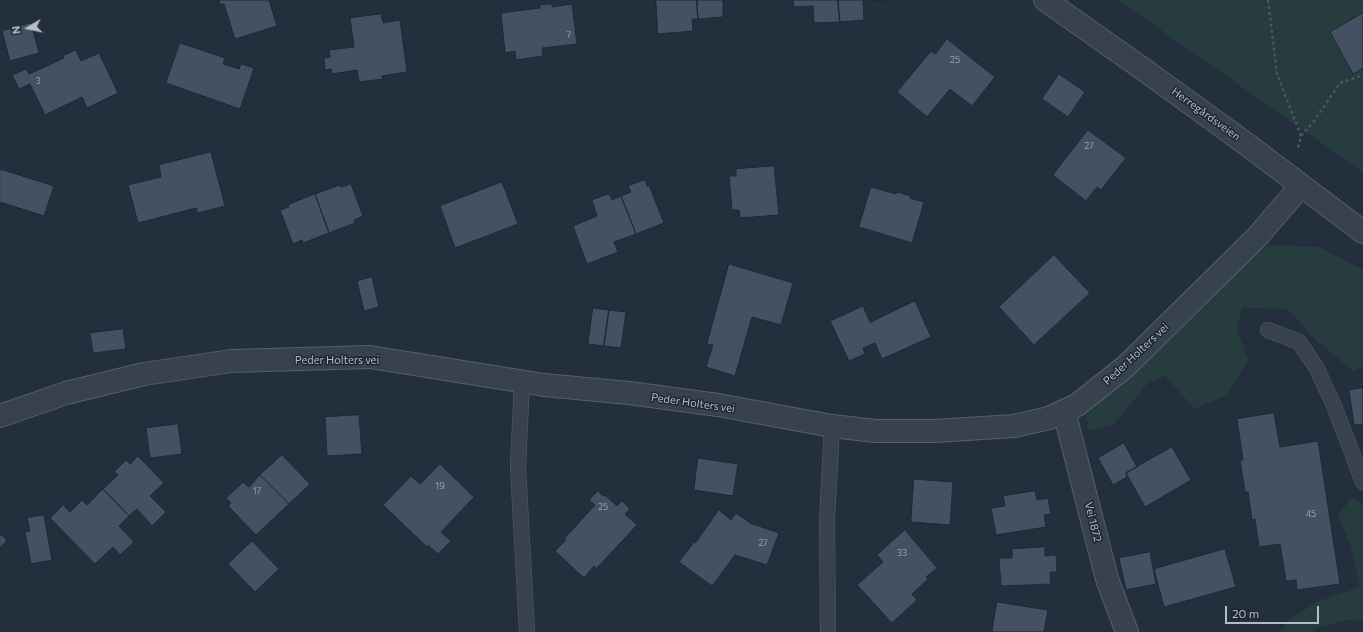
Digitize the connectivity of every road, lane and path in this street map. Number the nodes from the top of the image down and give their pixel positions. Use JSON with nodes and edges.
{"nodes":[{"id":1,"x":1045,"y":0,"type":"edge"},
{"id":2,"x":1268,"y":0,"type":"edge"},
{"id":3,"x":1363,"y":75,"type":"edge"},
{"id":4,"x":1301,"y":136,"type":"junction"},
{"id":5,"x":1297,"y":183,"type":"junction"},
{"id":6,"x":1363,"y":232,"type":"edge"},
{"id":7,"x":1268,"y":330,"type":"dead end"},
{"id":8,"x":522,"y":381,"type":"junction"},
{"id":9,"x":1064,"y":411,"type":"junction"},
{"id":10,"x":0,"y":416,"type":"edge"},
{"id":11,"x":832,"y":426,"type":"junction"},
{"id":12,"x":1363,"y":482,"type":"edge"},
{"id":13,"x":528,"y":632,"type":"edge"},
{"id":14,"x":828,"y":632,"type":"edge"},
{"id":15,"x":1127,"y":632,"type":"edge"}],
"edges":[{"from":1,"to":5,"type":"street","name":"Herregårdsveien"},
{"from":2,"to":4,"type":"path"},
{"from":3,"to":4,"type":"path"},
{"from":4,"to":5,"type":"path"},
{"from":5,"to":6,"type":"street","name":"Herregårdsveien"},
{"from":5,"to":9,"type":"street","name":"Peder Holters vei"},
{"from":7,"to":12,"type":"lane"},
{"from":8,"to":10,"type":"street","name":"Peder Holters vei"},
{"from":8,"to":11,"type":"street","name":"Peder Holters vei"},
{"from":8,"to":13,"type":"lane"},
{"from":9,"to":11,"type":"street","name":"Peder Holters vei"},
{"from":9,"to":15,"type":"street","name":"Vei 1872"},
{"from":11,"to":14,"type":"lane"}]}
